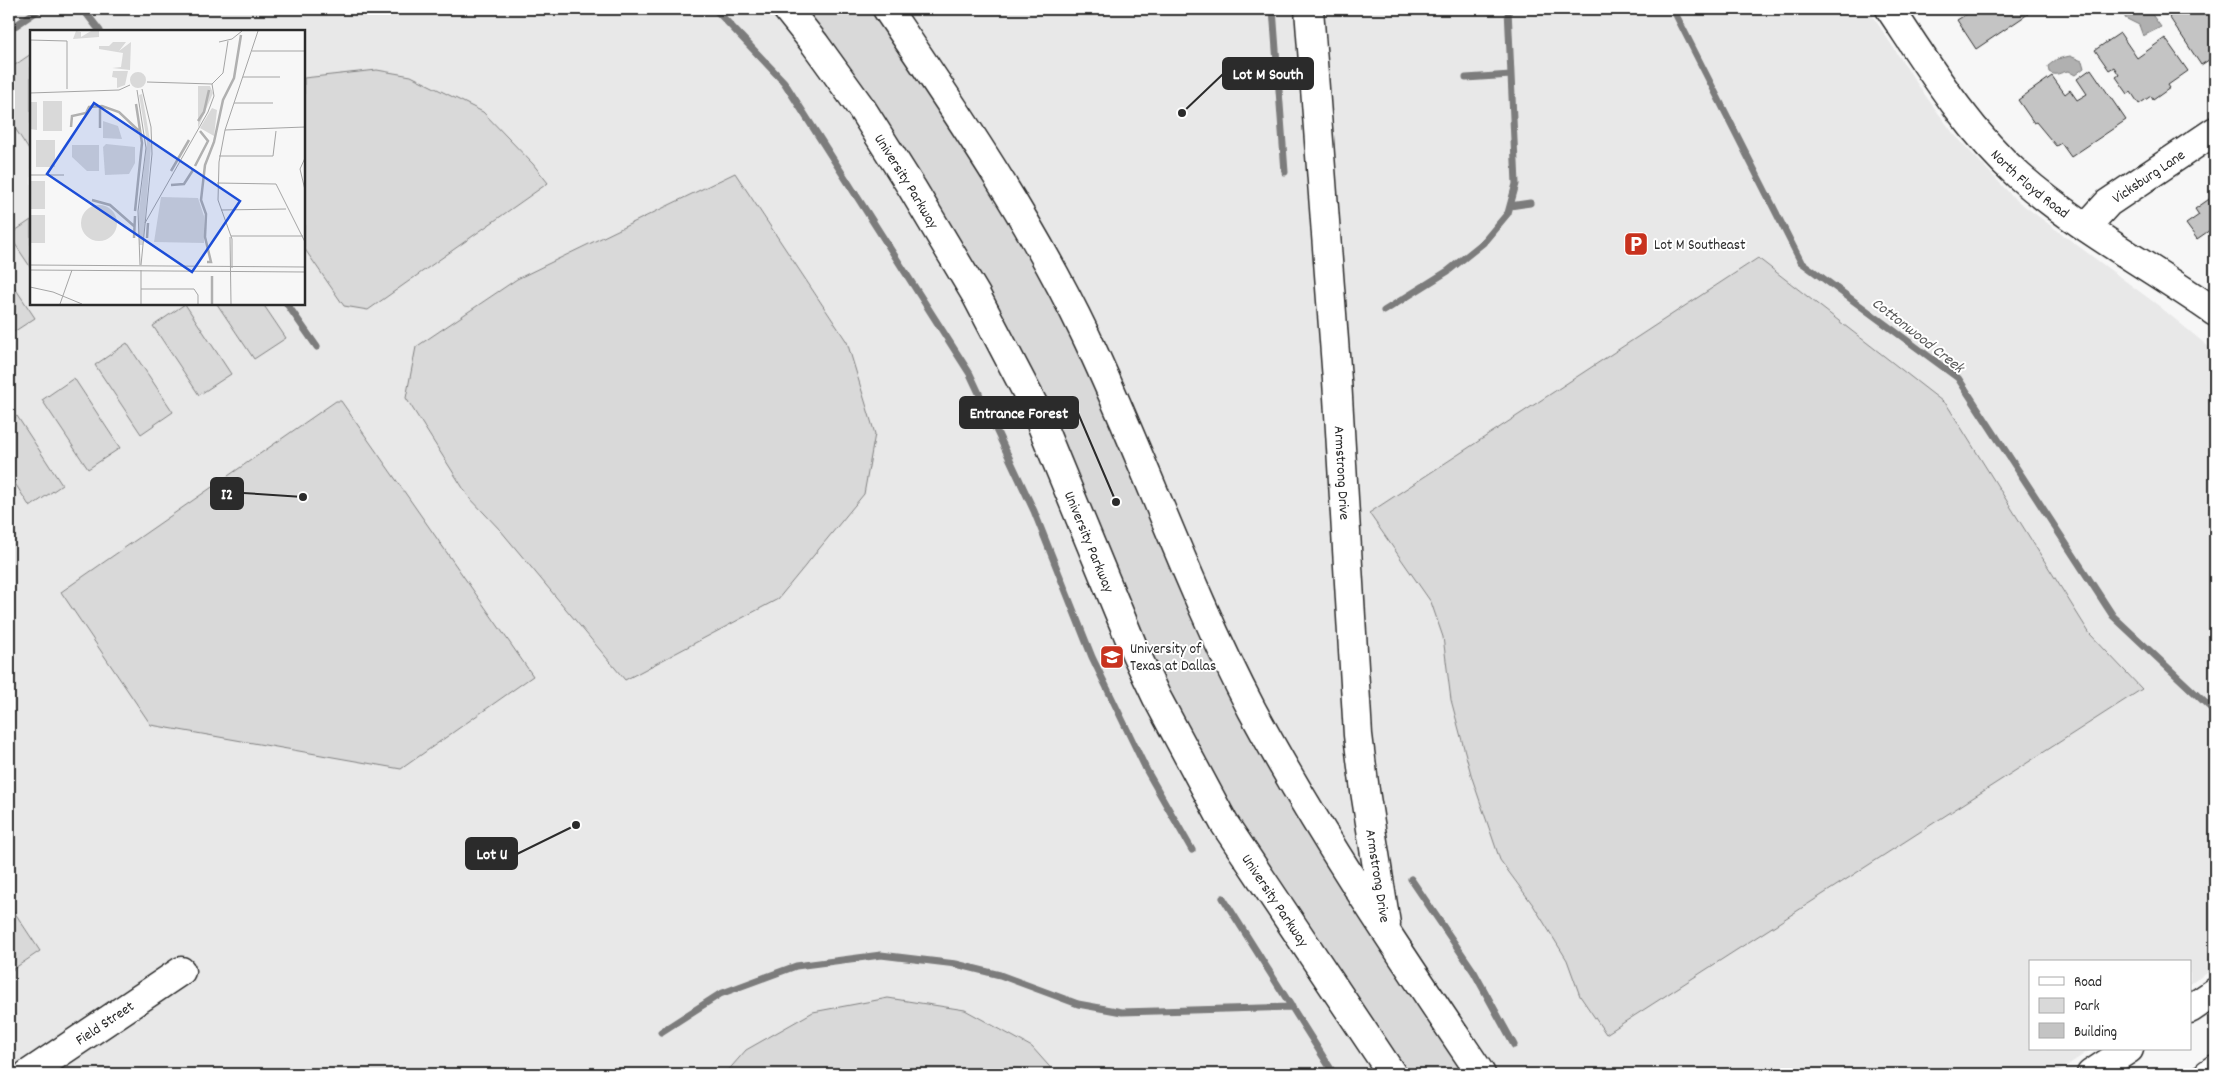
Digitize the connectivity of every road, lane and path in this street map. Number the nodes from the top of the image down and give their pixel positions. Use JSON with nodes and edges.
{"nodes":[{"id":1,"x":787,"y":9,"type":"edge"},
{"id":2,"x":887,"y":9,"type":"edge"},
{"id":3,"x":1309,"y":9,"type":"edge"},
{"id":4,"x":1890,"y":9,"type":"edge"},
{"id":5,"x":2215,"y":131,"type":"edge"},
{"id":6,"x":2086,"y":227,"type":"junction"},
{"id":7,"x":2215,"y":312,"type":"edge"},
{"id":8,"x":1388,"y":935,"type":"junction"},
{"id":9,"x":181,"y":971,"type":"dead end"},
{"id":10,"x":2215,"y":992,"type":"edge"},
{"id":11,"x":2192,"y":1008,"type":"edge"},
{"id":12,"x":2127,"y":1050,"type":"edge"},
{"id":13,"x":2215,"y":1069,"type":"edge"},
{"id":14,"x":28,"y":1074,"type":"edge"},
{"id":15,"x":1392,"y":1074,"type":"edge"},
{"id":16,"x":1481,"y":1074,"type":"edge"},
{"id":17,"x":2091,"y":1074,"type":"edge"},
{"id":18,"x":2208,"y":1074,"type":"edge"}],
"edges":[{"from":1,"to":15,"type":"street","name":"University Parkway"},
{"from":2,"to":8,"type":"street"},
{"from":3,"to":8,"type":"street","name":"Armstrong Drive"},
{"from":4,"to":6,"type":"street","name":"North Floyd Road"},
{"from":5,"to":6,"type":"street","name":"Vicksburg Lane"},
{"from":6,"to":7,"type":"street","name":"North Floyd Road"},
{"from":8,"to":16,"type":"street"},
{"from":9,"to":14,"type":"street","name":"Field Street"},
{"from":10,"to":11,"type":"street"},
{"from":12,"to":17,"type":"street"},
{"from":13,"to":18,"type":"street"}]}
